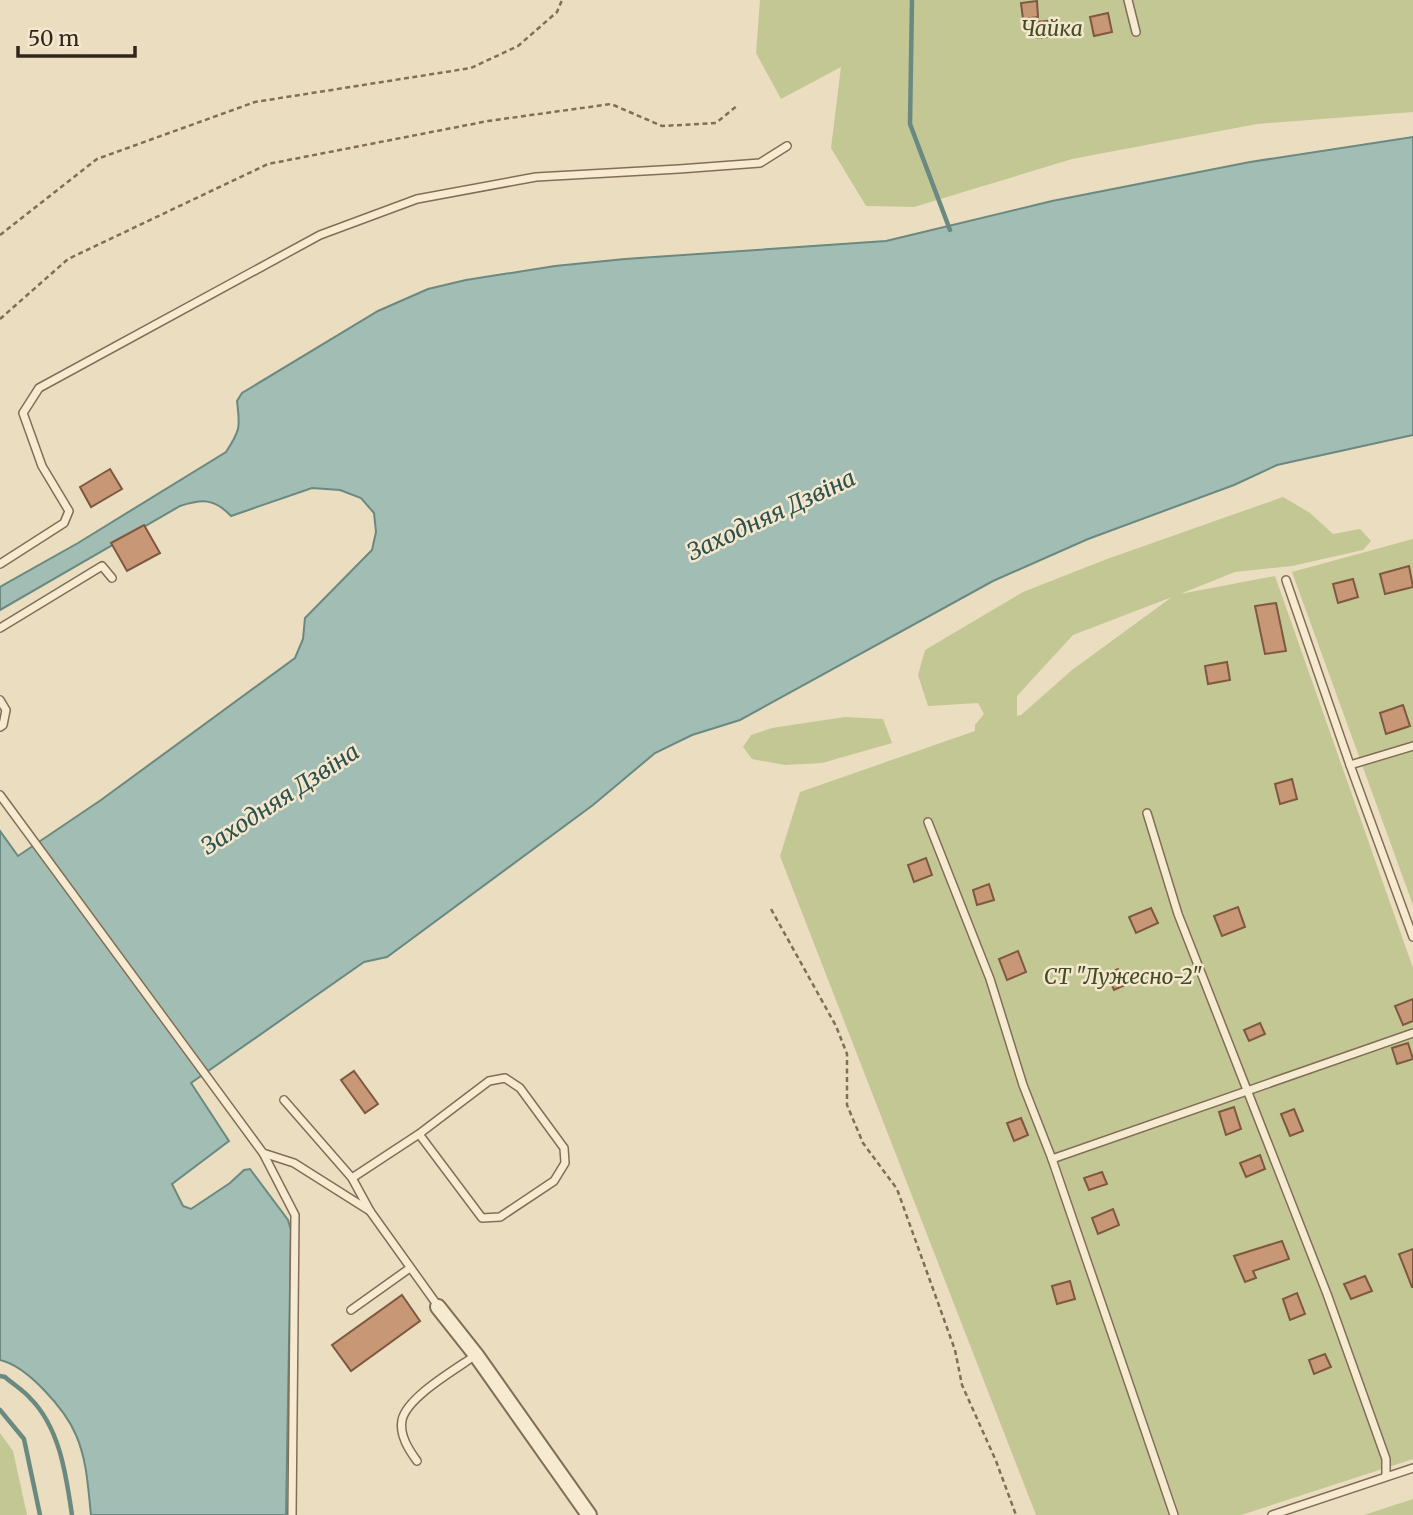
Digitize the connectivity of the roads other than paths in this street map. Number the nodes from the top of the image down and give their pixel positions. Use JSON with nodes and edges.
{"nodes":[{"id":1,"x":1128,"y":0,"type":"edge"},
{"id":2,"x":1136,"y":32,"type":"dead end"},
{"id":3,"x":787,"y":146,"type":"dead end"},
{"id":4,"x":0,"y":564,"type":"edge"},
{"id":5,"x":112,"y":578,"type":"dead end"},
{"id":6,"x":1286,"y":580,"type":"dead end"},
{"id":7,"x":0,"y":628,"type":"edge"},
{"id":8,"x":0,"y":700,"type":"edge"},
{"id":9,"x":0,"y":727,"type":"edge"},
{"id":10,"x":1413,"y":746,"type":"edge"},
{"id":11,"x":1350,"y":765,"type":"junction"},
{"id":12,"x":0,"y":795,"type":"edge"},
{"id":13,"x":1147,"y":813,"type":"dead end"},
{"id":14,"x":928,"y":822,"type":"dead end"},
{"id":15,"x":1411,"y":923,"type":"edge"},
{"id":16,"x":1413,"y":937,"type":"edge"},
{"id":17,"x":1413,"y":1033,"type":"edge"},
{"id":18,"x":1247,"y":1090,"type":"junction"},
{"id":19,"x":284,"y":1100,"type":"dead end"},
{"id":20,"x":419,"y":1134,"type":"junction"},
{"id":21,"x":263,"y":1153,"type":"junction"},
{"id":22,"x":1052,"y":1159,"type":"junction"},
{"id":23,"x":352,"y":1178,"type":"junction"},
{"id":24,"x":370,"y":1211,"type":"junction"},
{"id":25,"x":410,"y":1268,"type":"junction"},
{"id":26,"x":438,"y":1307,"type":"joint"},
{"id":27,"x":351,"y":1310,"type":"dead end"},
{"id":28,"x":476,"y":1355,"type":"junction"},
{"id":29,"x":417,"y":1461,"type":"dead end"},
{"id":30,"x":1413,"y":1468,"type":"edge"},
{"id":31,"x":1387,"y":1475,"type":"junction"},
{"id":32,"x":292,"y":1515,"type":"edge"},
{"id":33,"x":589,"y":1515,"type":"edge"},
{"id":34,"x":1174,"y":1515,"type":"edge"},
{"id":35,"x":1272,"y":1515,"type":"edge"}],
"edges":[{"from":1,"to":2,"type":"lane"},
{"from":3,"to":4,"type":"lane"},
{"from":5,"to":7,"type":"lane"},
{"from":6,"to":11,"type":"lane"},
{"from":8,"to":9,"type":"lane"},
{"from":10,"to":11,"type":"lane"},
{"from":11,"to":15,"type":"lane"},
{"from":12,"to":21,"type":"lane"},
{"from":13,"to":18,"type":"lane"},
{"from":14,"to":22,"type":"lane"},
{"from":15,"to":16,"type":"lane"},
{"from":17,"to":18,"type":"lane"},
{"from":18,"to":22,"type":"lane"},
{"from":18,"to":31,"type":"lane"},
{"from":19,"to":23,"type":"lane"},
{"from":20,"to":20,"type":"lane"},
{"from":20,"to":23,"type":"lane"},
{"from":21,"to":24,"type":"lane"},
{"from":21,"to":32,"type":"lane"},
{"from":22,"to":34,"type":"lane"},
{"from":23,"to":24,"type":"lane"},
{"from":24,"to":25,"type":"lane"},
{"from":25,"to":26,"type":"lane"},
{"from":25,"to":27,"type":"lane"},
{"from":26,"to":28,"type":"street"},
{"from":28,"to":29,"type":"lane"},
{"from":28,"to":33,"type":"street"},
{"from":30,"to":31,"type":"lane"},
{"from":31,"to":35,"type":"lane"}]}
